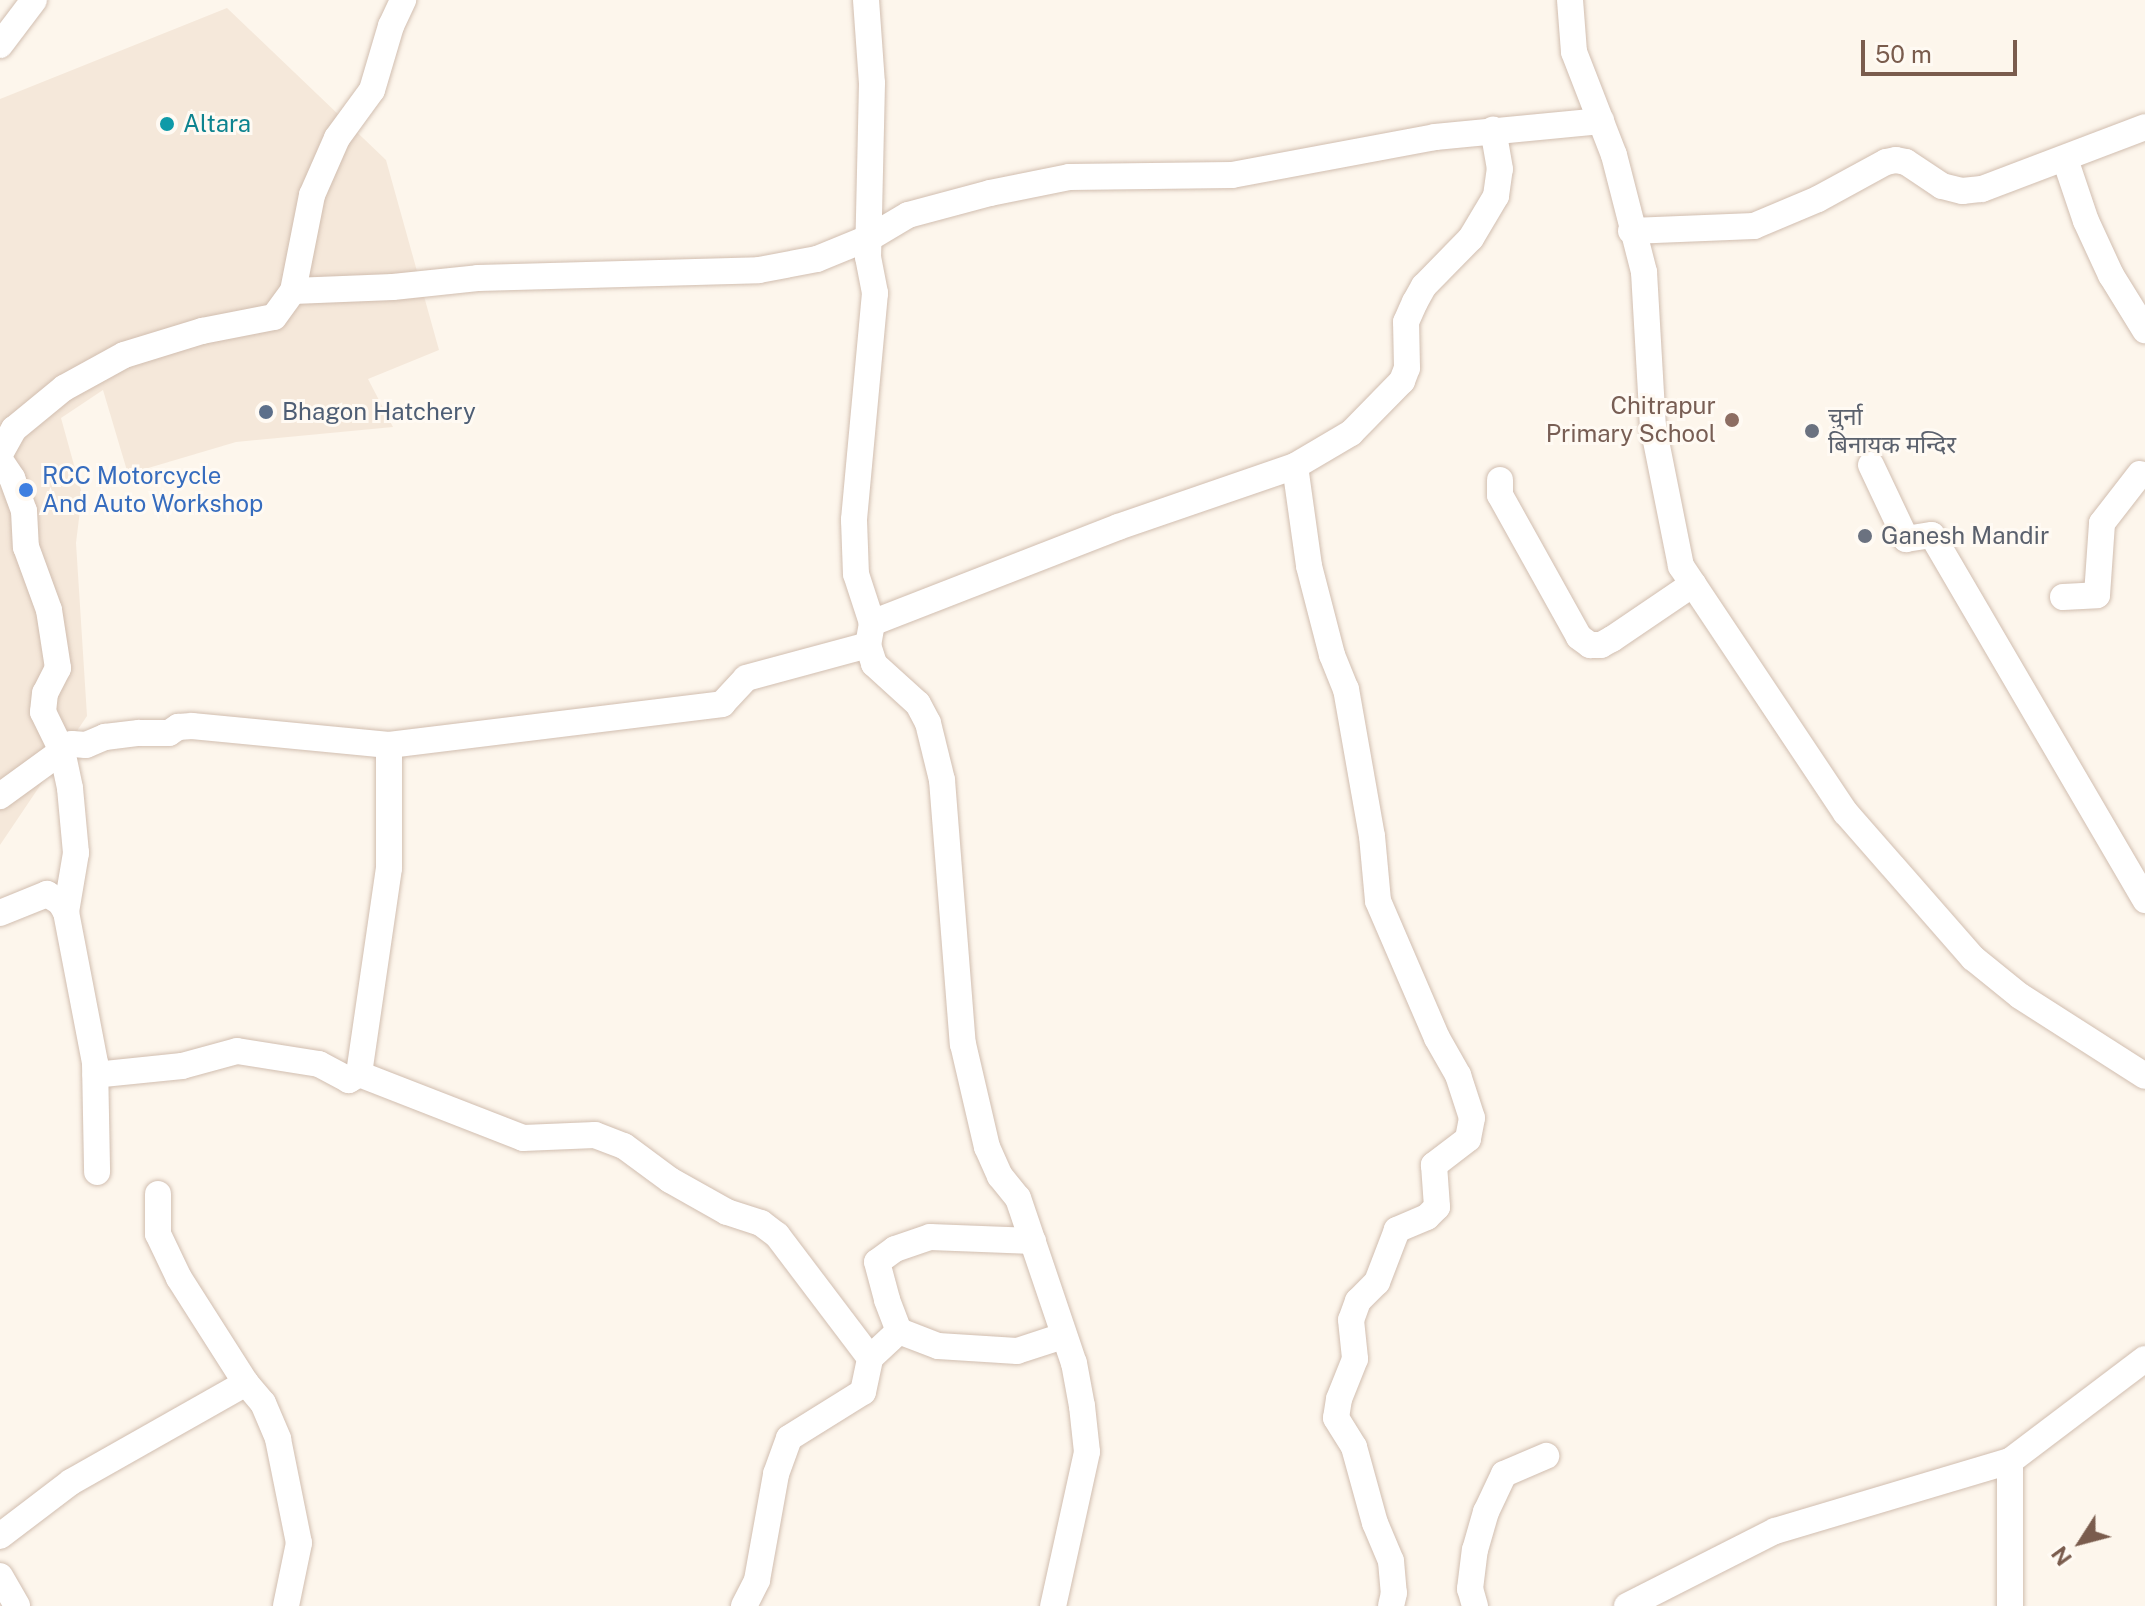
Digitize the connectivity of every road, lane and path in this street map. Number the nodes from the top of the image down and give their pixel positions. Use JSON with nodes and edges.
{"nodes":[{"id":1,"x":34,"y":0,"type":"edge"},
{"id":2,"x":403,"y":0,"type":"edge"},
{"id":3,"x":866,"y":0,"type":"edge"},
{"id":4,"x":1570,"y":0,"type":"edge"},
{"id":5,"x":0,"y":45,"type":"edge"},
{"id":6,"x":1601,"y":121,"type":"junction"},
{"id":7,"x":2145,"y":127,"type":"edge"},
{"id":8,"x":1493,"y":130,"type":"junction"},
{"id":9,"x":2065,"y":159,"type":"junction"},
{"id":10,"x":1631,"y":231,"type":"junction"},
{"id":11,"x":871,"y":237,"type":"junction"},
{"id":12,"x":293,"y":291,"type":"junction"},
{"id":13,"x":2145,"y":330,"type":"edge"},
{"id":14,"x":0,"y":457,"type":"edge"},
{"id":15,"x":1871,"y":465,"type":"dead end"},
{"id":16,"x":1295,"y":466,"type":"junction"},
{"id":17,"x":2140,"y":474,"type":"dead end"},
{"id":18,"x":1500,"y":480,"type":"dead end"},
{"id":19,"x":1693,"y":584,"type":"junction"},
{"id":20,"x":2063,"y":597,"type":"dead end"},
{"id":21,"x":870,"y":634,"type":"junction"},
{"id":22,"x":389,"y":745,"type":"junction"},
{"id":23,"x":62,"y":751,"type":"junction"},
{"id":24,"x":0,"y":796,"type":"edge"},
{"id":25,"x":2145,"y":900,"type":"edge"},
{"id":26,"x":66,"y":912,"type":"junction"},
{"id":27,"x":0,"y":913,"type":"edge"},
{"id":28,"x":359,"y":1074,"type":"junction"},
{"id":29,"x":95,"y":1075,"type":"junction"},
{"id":30,"x":2145,"y":1076,"type":"edge"},
{"id":31,"x":97,"y":1172,"type":"dead end"},
{"id":32,"x":158,"y":1194,"type":"dead end"},
{"id":33,"x":1033,"y":1241,"type":"junction"},
{"id":34,"x":899,"y":1331,"type":"junction"},
{"id":35,"x":1063,"y":1336,"type":"junction"},
{"id":36,"x":870,"y":1358,"type":"junction"},
{"id":37,"x":2145,"y":1359,"type":"edge"},
{"id":38,"x":246,"y":1383,"type":"junction"},
{"id":39,"x":1546,"y":1456,"type":"dead end"},
{"id":40,"x":2010,"y":1461,"type":"junction"},
{"id":41,"x":0,"y":1536,"type":"edge"},
{"id":42,"x":0,"y":1576,"type":"edge"},
{"id":43,"x":17,"y":1606,"type":"edge"},
{"id":44,"x":286,"y":1606,"type":"edge"},
{"id":45,"x":744,"y":1606,"type":"edge"},
{"id":46,"x":1053,"y":1606,"type":"edge"},
{"id":47,"x":1391,"y":1606,"type":"edge"},
{"id":48,"x":1475,"y":1606,"type":"edge"},
{"id":49,"x":1627,"y":1606,"type":"edge"},
{"id":50,"x":2010,"y":1606,"type":"edge"}],
"edges":[{"from":1,"to":5,"type":"street"},
{"from":2,"to":12,"type":"street"},
{"from":3,"to":11,"type":"street"},
{"from":4,"to":6,"type":"street"},
{"from":6,"to":8,"type":"street"},
{"from":6,"to":10,"type":"street"},
{"from":7,"to":9,"type":"street"},
{"from":8,"to":11,"type":"street"},
{"from":8,"to":16,"type":"street"},
{"from":9,"to":10,"type":"street"},
{"from":9,"to":13,"type":"street"},
{"from":10,"to":19,"type":"street"},
{"from":11,"to":12,"type":"street"},
{"from":11,"to":21,"type":"street"},
{"from":12,"to":14,"type":"street"},
{"from":14,"to":23,"type":"street"},
{"from":15,"to":25,"type":"street"},
{"from":16,"to":21,"type":"street"},
{"from":16,"to":47,"type":"street"},
{"from":17,"to":20,"type":"street"},
{"from":18,"to":19,"type":"street"},
{"from":19,"to":30,"type":"street"},
{"from":21,"to":22,"type":"street"},
{"from":21,"to":33,"type":"street"},
{"from":22,"to":23,"type":"street"},
{"from":22,"to":28,"type":"street"},
{"from":23,"to":24,"type":"street"},
{"from":23,"to":26,"type":"street"},
{"from":26,"to":27,"type":"street"},
{"from":26,"to":29,"type":"street"},
{"from":28,"to":29,"type":"street"},
{"from":28,"to":36,"type":"street"},
{"from":29,"to":31,"type":"street"},
{"from":32,"to":38,"type":"street"},
{"from":33,"to":34,"type":"street"},
{"from":33,"to":35,"type":"street"},
{"from":34,"to":35,"type":"street"},
{"from":34,"to":36,"type":"street"},
{"from":35,"to":46,"type":"street"},
{"from":36,"to":45,"type":"street"},
{"from":37,"to":40,"type":"street"},
{"from":38,"to":41,"type":"street"},
{"from":38,"to":44,"type":"street"},
{"from":39,"to":48,"type":"street"},
{"from":40,"to":49,"type":"street"},
{"from":40,"to":50,"type":"street"},
{"from":42,"to":43,"type":"street"}]}
